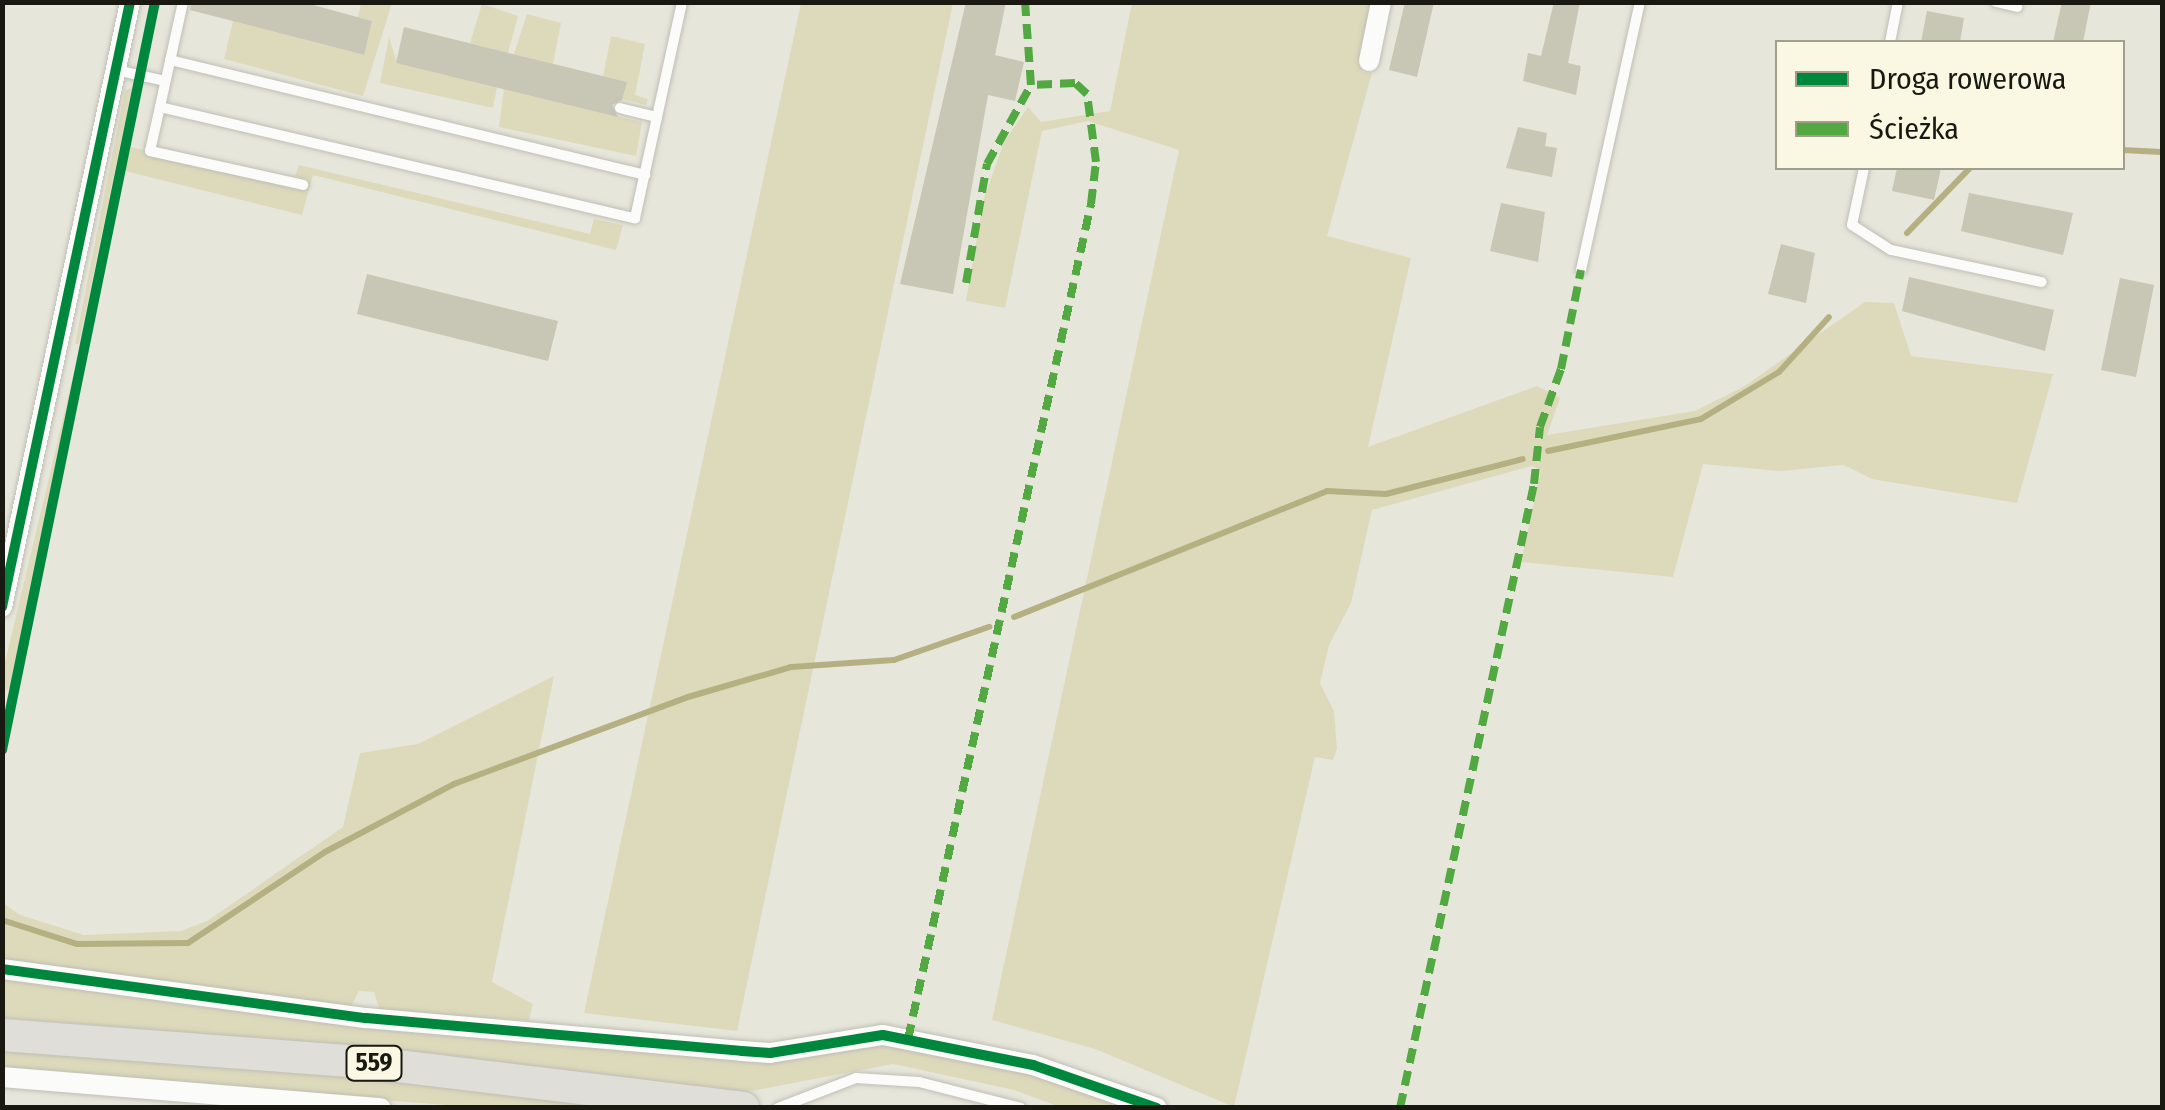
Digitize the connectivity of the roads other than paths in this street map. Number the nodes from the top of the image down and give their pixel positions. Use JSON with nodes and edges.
{"nodes":[{"id":1,"x":130,"y":2,"type":"edge"},
{"id":2,"x":183,"y":2,"type":"edge"},
{"id":3,"x":682,"y":2,"type":"edge"},
{"id":4,"x":1381,"y":2,"type":"edge"},
{"id":5,"x":1640,"y":2,"type":"edge"},
{"id":6,"x":1898,"y":2,"type":"edge"},
{"id":7,"x":1996,"y":2,"type":"edge"},
{"id":8,"x":2018,"y":7,"type":"dead end"},
{"id":9,"x":1890,"y":40,"type":"edge"},
{"id":10,"x":170,"y":60,"type":"junction"},
{"id":11,"x":1369,"y":62,"type":"dead end"},
{"id":12,"x":116,"y":70,"type":"junction"},
{"id":13,"x":166,"y":82,"type":"junction"},
{"id":14,"x":160,"y":107,"type":"junction"},
{"id":15,"x":620,"y":108,"type":"dead end"},
{"id":16,"x":657,"y":117,"type":"junction"},
{"id":17,"x":1864,"y":170,"type":"edge"},
{"id":18,"x":644,"y":175,"type":"junction"},
{"id":19,"x":302,"y":184,"type":"dead end"},
{"id":20,"x":1580,"y":270,"type":"dead end"},
{"id":21,"x":2042,"y":282,"type":"dead end"},
{"id":22,"x":2,"y":607,"type":"edge"},
{"id":23,"x":2,"y":969,"type":"edge"},
{"id":24,"x":2,"y":1035,"type":"edge"},
{"id":25,"x":2,"y":1077,"type":"edge"},
{"id":26,"x":381,"y":1108,"type":"edge"},
{"id":27,"x":743,"y":1108,"type":"edge"},
{"id":28,"x":778,"y":1108,"type":"edge"},
{"id":29,"x":1021,"y":1108,"type":"edge"},
{"id":30,"x":1157,"y":1108,"type":"edge"}],
"edges":[{"from":1,"to":12,"type":"street"},
{"from":2,"to":10,"type":"lane"},
{"from":3,"to":16,"type":"lane"},
{"from":4,"to":11,"type":"street"},
{"from":5,"to":20,"type":"lane"},
{"from":6,"to":9,"type":"lane"},
{"from":7,"to":8,"type":"lane"},
{"from":10,"to":13,"type":"lane"},
{"from":10,"to":18,"type":"lane"},
{"from":12,"to":13,"type":"lane"},
{"from":12,"to":22,"type":"street"},
{"from":13,"to":14,"type":"lane"},
{"from":14,"to":18,"type":"lane"},
{"from":14,"to":19,"type":"lane"},
{"from":15,"to":16,"type":"lane"},
{"from":16,"to":18,"type":"lane"},
{"from":17,"to":21,"type":"lane"},
{"from":23,"to":30,"type":"street"},
{"from":24,"to":27,"type":"main road","number":"559"},
{"from":25,"to":26,"type":"street"},
{"from":28,"to":29,"type":"lane"}]}
